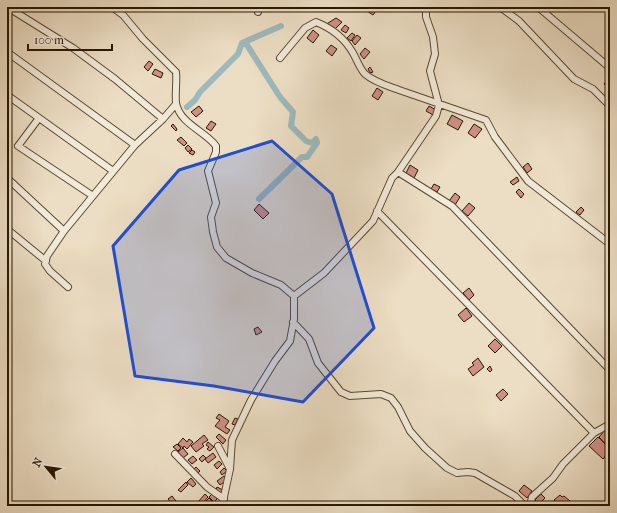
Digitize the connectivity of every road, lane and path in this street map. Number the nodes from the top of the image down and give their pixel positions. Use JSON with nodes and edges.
{"nodes":[{"id":1,"x":112,"y":7,"type":"edge"},
{"id":2,"x":426,"y":7,"type":"edge"},
{"id":3,"x":500,"y":7,"type":"edge"},
{"id":4,"x":538,"y":7,"type":"edge"},
{"id":5,"x":13,"y":8,"type":"edge"},
{"id":6,"x":7,"y":15,"type":"edge"},
{"id":7,"x":7,"y":52,"type":"edge"},
{"id":8,"x":280,"y":58,"type":"dead end"},
{"id":9,"x":610,"y":68,"type":"edge"},
{"id":10,"x":7,"y":95,"type":"edge"},
{"id":11,"x":176,"y":104,"type":"junction"},
{"id":12,"x":439,"y":104,"type":"junction"},
{"id":13,"x":610,"y":106,"type":"edge"},
{"id":14,"x":39,"y":118,"type":"junction"},
{"id":15,"x":163,"y":120,"type":"junction"},
{"id":16,"x":135,"y":144,"type":"junction"},
{"id":17,"x":113,"y":171,"type":"junction"},
{"id":18,"x":398,"y":172,"type":"junction"},
{"id":19,"x":7,"y":178,"type":"edge"},
{"id":20,"x":93,"y":196,"type":"junction"},
{"id":21,"x":377,"y":211,"type":"junction"},
{"id":22,"x":7,"y":229,"type":"edge"},
{"id":23,"x":64,"y":231,"type":"junction"},
{"id":24,"x":610,"y":244,"type":"edge"},
{"id":25,"x":46,"y":261,"type":"junction"},
{"id":26,"x":68,"y":287,"type":"dead end"},
{"id":27,"x":294,"y":296,"type":"junction"},
{"id":28,"x":293,"y":322,"type":"junction"},
{"id":29,"x":610,"y":370,"type":"edge"},
{"id":30,"x":610,"y":424,"type":"edge"},
{"id":31,"x":594,"y":433,"type":"junction"},
{"id":32,"x":218,"y":446,"type":"dead end"},
{"id":33,"x":175,"y":454,"type":"dead end"},
{"id":34,"x":230,"y":469,"type":"junction"},
{"id":35,"x":224,"y":499,"type":"junction"},
{"id":36,"x":222,"y":506,"type":"edge"},
{"id":37,"x":525,"y":506,"type":"edge"},
{"id":38,"x":530,"y":506,"type":"edge"}],
"edges":[{"from":1,"to":11,"type":"street"},
{"from":2,"to":12,"type":"street"},
{"from":3,"to":13,"type":"street"},
{"from":4,"to":9,"type":"street"},
{"from":5,"to":6,"type":"street"},
{"from":5,"to":15,"type":"street"},
{"from":7,"to":16,"type":"street"},
{"from":8,"to":12,"type":"street"},
{"from":10,"to":14,"type":"street"},
{"from":11,"to":15,"type":"street"},
{"from":11,"to":27,"type":"street"},
{"from":12,"to":18,"type":"street"},
{"from":12,"to":24,"type":"street"},
{"from":14,"to":17,"type":"street"},
{"from":14,"to":20,"type":"street"},
{"from":15,"to":16,"type":"street"},
{"from":16,"to":17,"type":"street"},
{"from":17,"to":20,"type":"street"},
{"from":18,"to":21,"type":"street"},
{"from":18,"to":29,"type":"street"},
{"from":19,"to":23,"type":"street"},
{"from":20,"to":23,"type":"street"},
{"from":21,"to":27,"type":"street"},
{"from":21,"to":31,"type":"street"},
{"from":22,"to":25,"type":"street"},
{"from":23,"to":25,"type":"street"},
{"from":25,"to":26,"type":"street"},
{"from":27,"to":28,"type":"street"},
{"from":28,"to":34,"type":"street"},
{"from":28,"to":37,"type":"street"},
{"from":30,"to":31,"type":"street"},
{"from":31,"to":38,"type":"street"},
{"from":32,"to":34,"type":"street"},
{"from":33,"to":35,"type":"street"},
{"from":34,"to":35,"type":"street"},
{"from":35,"to":36,"type":"street"}]}
